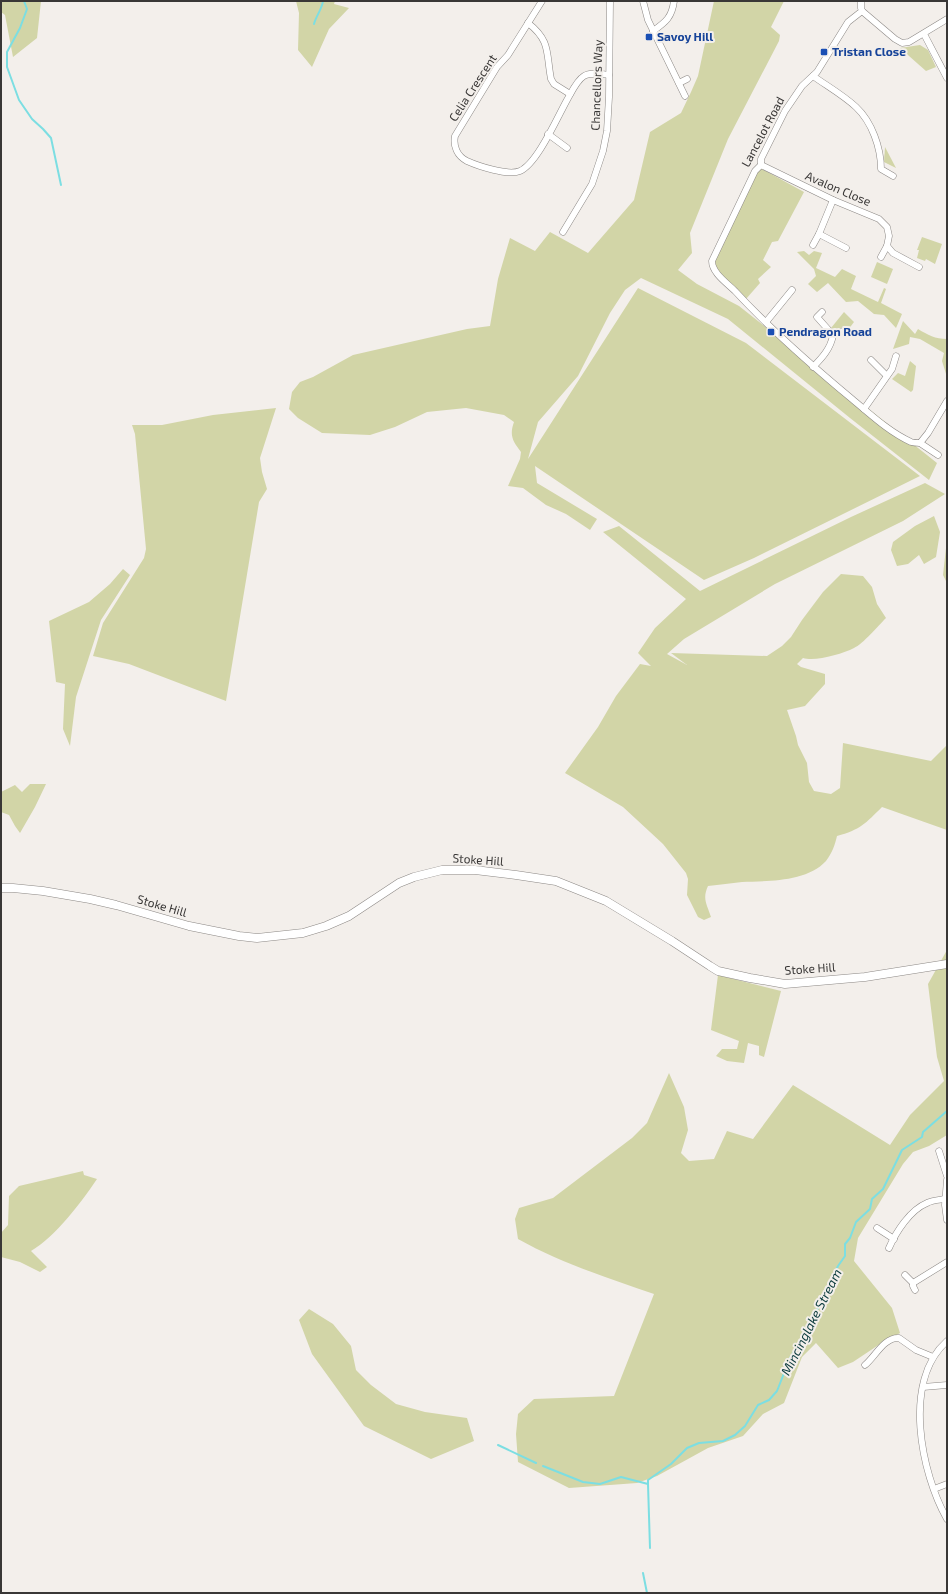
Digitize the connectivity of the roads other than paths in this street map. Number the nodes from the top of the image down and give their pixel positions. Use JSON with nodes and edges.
{"nodes":[{"id":1,"x":542,"y":1,"type":"edge"},
{"id":2,"x":610,"y":1,"type":"edge"},
{"id":3,"x":643,"y":1,"type":"edge"},
{"id":4,"x":674,"y":1,"type":"edge"},
{"id":5,"x":861,"y":1,"type":"edge"},
{"id":6,"x":862,"y":10,"type":"junction"},
{"id":7,"x":947,"y":19,"type":"edge"},
{"id":8,"x":528,"y":23,"type":"junction"},
{"id":9,"x":653,"y":31,"type":"junction"},
{"id":10,"x":924,"y":34,"type":"junction"},
{"id":11,"x":608,"y":75,"type":"junction"},
{"id":12,"x":813,"y":76,"type":"junction"},
{"id":13,"x":947,"y":78,"type":"edge"},
{"id":14,"x":687,"y":79,"type":"dead end"},
{"id":15,"x":679,"y":83,"type":"junction"},
{"id":16,"x":570,"y":94,"type":"junction"},
{"id":17,"x":685,"y":96,"type":"dead end"},
{"id":18,"x":548,"y":134,"type":"junction"},
{"id":19,"x":567,"y":148,"type":"dead end"},
{"id":20,"x":761,"y":165,"type":"junction"},
{"id":21,"x":893,"y":176,"type":"dead end"},
{"id":22,"x":834,"y":200,"type":"junction"},
{"id":23,"x":563,"y":232,"type":"dead end"},
{"id":24,"x":820,"y":234,"type":"junction"},
{"id":25,"x":813,"y":245,"type":"dead end"},
{"id":26,"x":887,"y":246,"type":"junction"},
{"id":27,"x":846,"y":248,"type":"dead end"},
{"id":28,"x":881,"y":257,"type":"dead end"},
{"id":29,"x":919,"y":267,"type":"dead end"},
{"id":30,"x":792,"y":290,"type":"dead end"},
{"id":31,"x":822,"y":312,"type":"dead end"},
{"id":32,"x":766,"y":322,"type":"junction"},
{"id":33,"x":843,"y":331,"type":"dead end"},
{"id":34,"x":833,"y":335,"type":"junction"},
{"id":35,"x":896,"y":356,"type":"dead end"},
{"id":36,"x":871,"y":360,"type":"dead end"},
{"id":37,"x":813,"y":367,"type":"junction"},
{"id":38,"x":886,"y":375,"type":"junction"},
{"id":39,"x":947,"y":401,"type":"edge"},
{"id":40,"x":864,"y":409,"type":"junction"},
{"id":41,"x":920,"y":443,"type":"junction"},
{"id":42,"x":938,"y":455,"type":"dead end"},
{"id":43,"x":1,"y":888,"type":"edge"},
{"id":44,"x":947,"y":964,"type":"edge"},
{"id":45,"x":939,"y":1150,"type":"dead end"},
{"id":46,"x":947,"y":1176,"type":"edge"},
{"id":47,"x":947,"y":1180,"type":"edge"},
{"id":48,"x":945,"y":1199,"type":"junction"},
{"id":49,"x":947,"y":1220,"type":"edge"},
{"id":50,"x":877,"y":1228,"type":"dead end"},
{"id":51,"x":894,"y":1239,"type":"junction"},
{"id":52,"x":889,"y":1248,"type":"dead end"},
{"id":53,"x":947,"y":1262,"type":"edge"},
{"id":54,"x":905,"y":1275,"type":"dead end"},
{"id":55,"x":913,"y":1283,"type":"junction"},
{"id":56,"x":915,"y":1290,"type":"dead end"},
{"id":57,"x":947,"y":1341,"type":"edge"},
{"id":58,"x":933,"y":1357,"type":"junction"},
{"id":59,"x":865,"y":1365,"type":"dead end"},
{"id":60,"x":947,"y":1385,"type":"edge"},
{"id":61,"x":923,"y":1387,"type":"junction"},
{"id":62,"x":947,"y":1484,"type":"edge"},
{"id":63,"x":934,"y":1489,"type":"junction"},
{"id":64,"x":947,"y":1519,"type":"edge"}],
"edges":[{"from":1,"to":8,"type":"street","name":"Celia Crescent"},
{"from":2,"to":11,"type":"street","name":"Chancellors Way"},
{"from":3,"to":9,"type":"street"},
{"from":4,"to":9,"type":"street"},
{"from":5,"to":6,"type":"street"},
{"from":6,"to":10,"type":"street"},
{"from":6,"to":12,"type":"street","name":"Lancelot Road"},
{"from":7,"to":10,"type":"street"},
{"from":8,"to":16,"type":"street"},
{"from":8,"to":18,"type":"street","name":"Celia Crescent"},
{"from":9,"to":15,"type":"street"},
{"from":10,"to":13,"type":"street"},
{"from":11,"to":16,"type":"street","name":"Celia Crescent"},
{"from":11,"to":23,"type":"street","name":"Chancellors Way"},
{"from":12,"to":20,"type":"street","name":"Lancelot Road"},
{"from":12,"to":21,"type":"street"},
{"from":14,"to":15,"type":"street"},
{"from":15,"to":17,"type":"street"},
{"from":16,"to":18,"type":"street","name":"Celia Crescent"},
{"from":18,"to":19,"type":"street"},
{"from":20,"to":22,"type":"street","name":"Avalon Close"},
{"from":20,"to":32,"type":"street","name":"Lancelot Road"},
{"from":22,"to":24,"type":"street"},
{"from":22,"to":26,"type":"street","name":"Avalon Close"},
{"from":24,"to":25,"type":"street"},
{"from":24,"to":27,"type":"street"},
{"from":26,"to":28,"type":"street","name":"Avalon Close"},
{"from":26,"to":29,"type":"street"},
{"from":30,"to":32,"type":"street"},
{"from":31,"to":34,"type":"street"},
{"from":32,"to":37,"type":"street"},
{"from":33,"to":34,"type":"street"},
{"from":34,"to":37,"type":"street"},
{"from":35,"to":38,"type":"street"},
{"from":36,"to":38,"type":"street"},
{"from":37,"to":40,"type":"street"},
{"from":38,"to":40,"type":"street"},
{"from":39,"to":41,"type":"street"},
{"from":40,"to":41,"type":"street"},
{"from":41,"to":42,"type":"street"},
{"from":43,"to":44,"type":"street","name":"Stoke Hill"},
{"from":45,"to":46,"type":"street"},
{"from":47,"to":48,"type":"street"},
{"from":48,"to":49,"type":"street"},
{"from":48,"to":51,"type":"street"},
{"from":50,"to":51,"type":"street"},
{"from":51,"to":52,"type":"street"},
{"from":53,"to":55,"type":"street"},
{"from":54,"to":55,"type":"street"},
{"from":55,"to":56,"type":"street"},
{"from":57,"to":58,"type":"street"},
{"from":58,"to":59,"type":"street"},
{"from":58,"to":61,"type":"street"},
{"from":60,"to":61,"type":"street"},
{"from":61,"to":63,"type":"street"},
{"from":62,"to":63,"type":"street"},
{"from":63,"to":64,"type":"street"}]}
